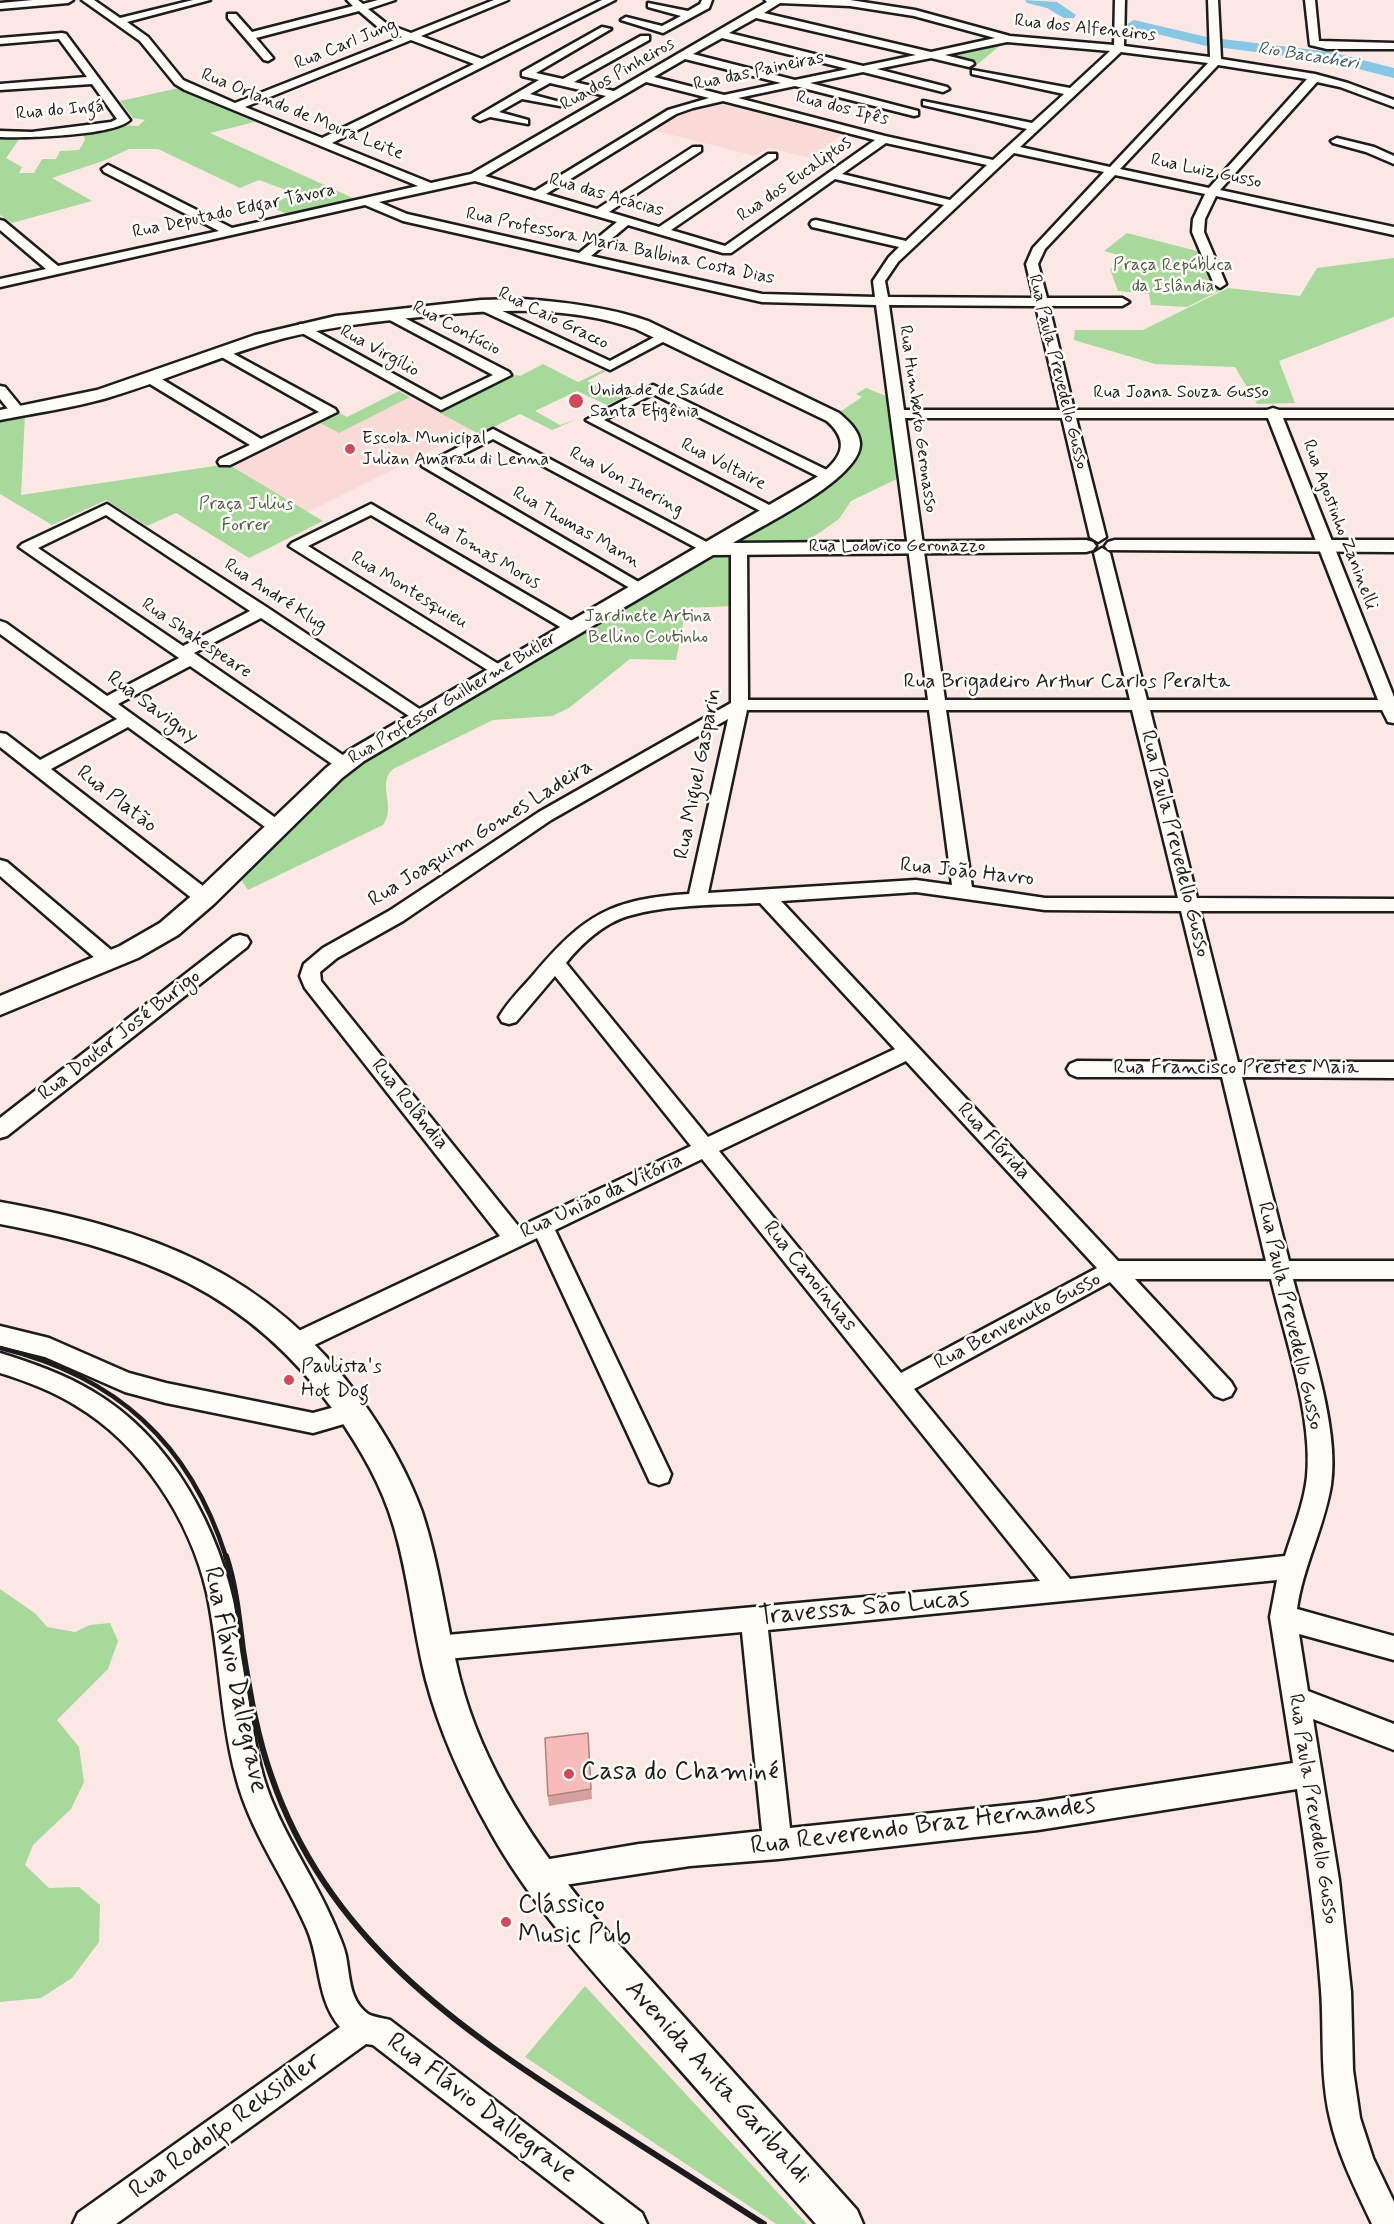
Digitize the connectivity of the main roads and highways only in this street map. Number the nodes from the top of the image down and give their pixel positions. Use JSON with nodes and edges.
{"nodes":[{"id":1,"x":9,"y":414,"type":"edge"},
{"id":2,"x":1394,"y":546,"type":"edge"},
{"id":3,"x":709,"y":549,"type":"junction"},
{"id":4,"x":0,"y":1006,"type":"edge"},
{"id":5,"x":0,"y":1213,"type":"edge"},
{"id":6,"x":843,"y":2224,"type":"edge"}],
"edges":[{"from":1,"to":3,"type":"main road","name":"Rua Professor Guilherme Butler"},
{"from":2,"to":3,"type":"main road","name":"Rua Lodovico Geronazzo"},
{"from":3,"to":4,"type":"main road","name":"Rua Professor Guilherme Butler"},
{"from":5,"to":6,"type":"main road","name":"Avenida Anita Garibaldi"}]}
